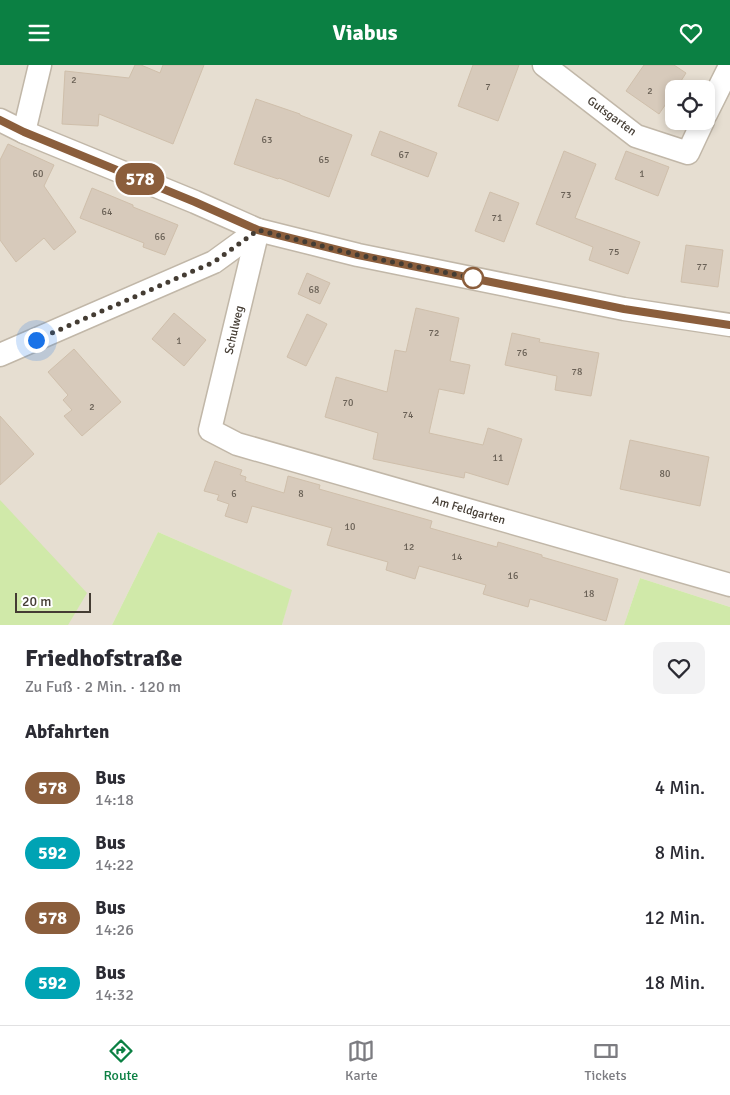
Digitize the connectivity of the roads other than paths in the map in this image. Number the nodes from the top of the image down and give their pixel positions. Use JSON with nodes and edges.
{"nodes":[{"id":1,"x":40,"y":65,"type":"edge"},
{"id":2,"x":544,"y":65,"type":"edge"},
{"id":3,"x":730,"y":66,"type":"edge"},
{"id":4,"x":715,"y":96,"type":"edge"},
{"id":5,"x":0,"y":120,"type":"edge"},
{"id":6,"x":699,"y":130,"type":"edge"},
{"id":7,"x":24,"y":132,"type":"junction"},
{"id":8,"x":258,"y":230,"type":"junction"},
{"id":9,"x":730,"y":325,"type":"edge"},
{"id":10,"x":0,"y":355,"type":"edge"},
{"id":11,"x":210,"y":430,"type":"joint"},
{"id":12,"x":730,"y":585,"type":"edge"}],
"edges":[{"from":1,"to":7,"type":"street"},
{"from":2,"to":6,"type":"street","name":"Gutsgarten"},
{"from":3,"to":4,"type":"street"},
{"from":5,"to":7,"type":"street"},
{"from":7,"to":8,"type":"street"},
{"from":8,"to":9,"type":"street"},
{"from":8,"to":10,"type":"street"},
{"from":8,"to":11,"type":"street","name":"Schulweg"},
{"from":11,"to":12,"type":"street","name":"Am Feldgarten"}]}
